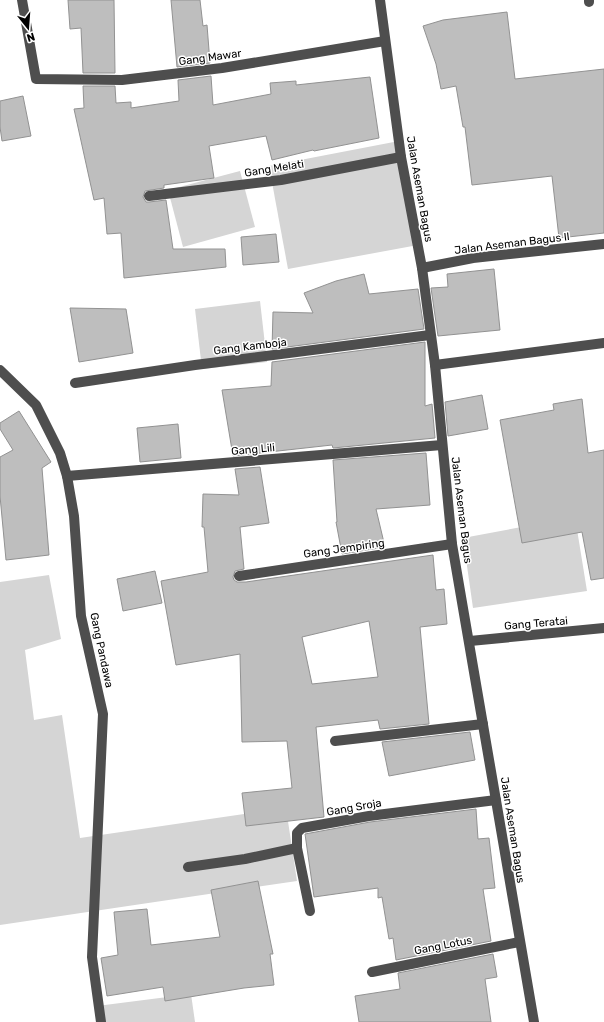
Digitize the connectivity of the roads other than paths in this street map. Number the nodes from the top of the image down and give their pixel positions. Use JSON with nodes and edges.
{"nodes":[{"id":1,"x":22,"y":0,"type":"edge"},
{"id":2,"x":380,"y":0,"type":"edge"},
{"id":3,"x":386,"y":41,"type":"junction"},
{"id":4,"x":401,"y":157,"type":"junction"},
{"id":5,"x":149,"y":196,"type":"dead end"},
{"id":6,"x":604,"y":244,"type":"edge"},
{"id":7,"x":422,"y":268,"type":"junction"},
{"id":8,"x":430,"y":335,"type":"junction"},
{"id":9,"x":604,"y":343,"type":"edge"},
{"id":10,"x":435,"y":365,"type":"junction"},
{"id":11,"x":0,"y":370,"type":"edge"},
{"id":12,"x":75,"y":383,"type":"dead end"},
{"id":13,"x":442,"y":446,"type":"junction"},
{"id":14,"x":66,"y":476,"type":"junction"},
{"id":15,"x":452,"y":544,"type":"junction"},
{"id":16,"x":239,"y":576,"type":"dead end"},
{"id":17,"x":604,"y":628,"type":"edge"},
{"id":18,"x":470,"y":641,"type":"junction"},
{"id":19,"x":483,"y":724,"type":"junction"},
{"id":20,"x":335,"y":742,"type":"dead end"},
{"id":21,"x":496,"y":800,"type":"junction"},
{"id":22,"x":297,"y":848,"type":"junction"},
{"id":23,"x":188,"y":867,"type":"dead end"},
{"id":24,"x":310,"y":910,"type":"dead end"},
{"id":25,"x":519,"y":942,"type":"junction"},
{"id":26,"x":372,"y":972,"type":"dead end"},
{"id":27,"x":101,"y":1022,"type":"edge"},
{"id":28,"x":534,"y":1022,"type":"edge"}],
"edges":[{"from":1,"to":3,"type":"street","name":"Gang Mawar"},
{"from":2,"to":3,"type":"street","name":"Jalan Aseman Bagus"},
{"from":3,"to":4,"type":"street","name":"Jalan Aseman Bagus"},
{"from":4,"to":5,"type":"street","name":"Gang Melati"},
{"from":4,"to":7,"type":"street","name":"Jalan Aseman Bagus"},
{"from":6,"to":7,"type":"street","name":"Jalan Aseman Bagus II"},
{"from":7,"to":8,"type":"street","name":"Jalan Aseman Bagus"},
{"from":8,"to":10,"type":"street","name":"Jalan Aseman Bagus"},
{"from":8,"to":12,"type":"street","name":"Gang Kamboja"},
{"from":9,"to":10,"type":"street"},
{"from":10,"to":13,"type":"street","name":"Jalan Aseman Bagus"},
{"from":11,"to":14,"type":"street","name":"Gang Pandawa"},
{"from":13,"to":14,"type":"street","name":"Gang Lili"},
{"from":13,"to":15,"type":"street","name":"Jalan Aseman Bagus"},
{"from":14,"to":27,"type":"street","name":"Gang Pandawa"},
{"from":15,"to":16,"type":"street","name":"Gang Jempiring"},
{"from":15,"to":18,"type":"street","name":"Jalan Aseman Bagus"},
{"from":17,"to":18,"type":"street","name":"Gang Teratai"},
{"from":18,"to":19,"type":"street","name":"Jalan Aseman Bagus"},
{"from":19,"to":20,"type":"street"},
{"from":19,"to":21,"type":"street","name":"Jalan Aseman Bagus"},
{"from":21,"to":22,"type":"street","name":"Gang Sroja"},
{"from":21,"to":25,"type":"street","name":"Jalan Aseman Bagus"},
{"from":22,"to":23,"type":"street"},
{"from":22,"to":24,"type":"street","name":"Gang Sroja"},
{"from":25,"to":26,"type":"street","name":"Gang Lotus"},
{"from":25,"to":28,"type":"street","name":"Jalan Aseman Bagus"}]}
